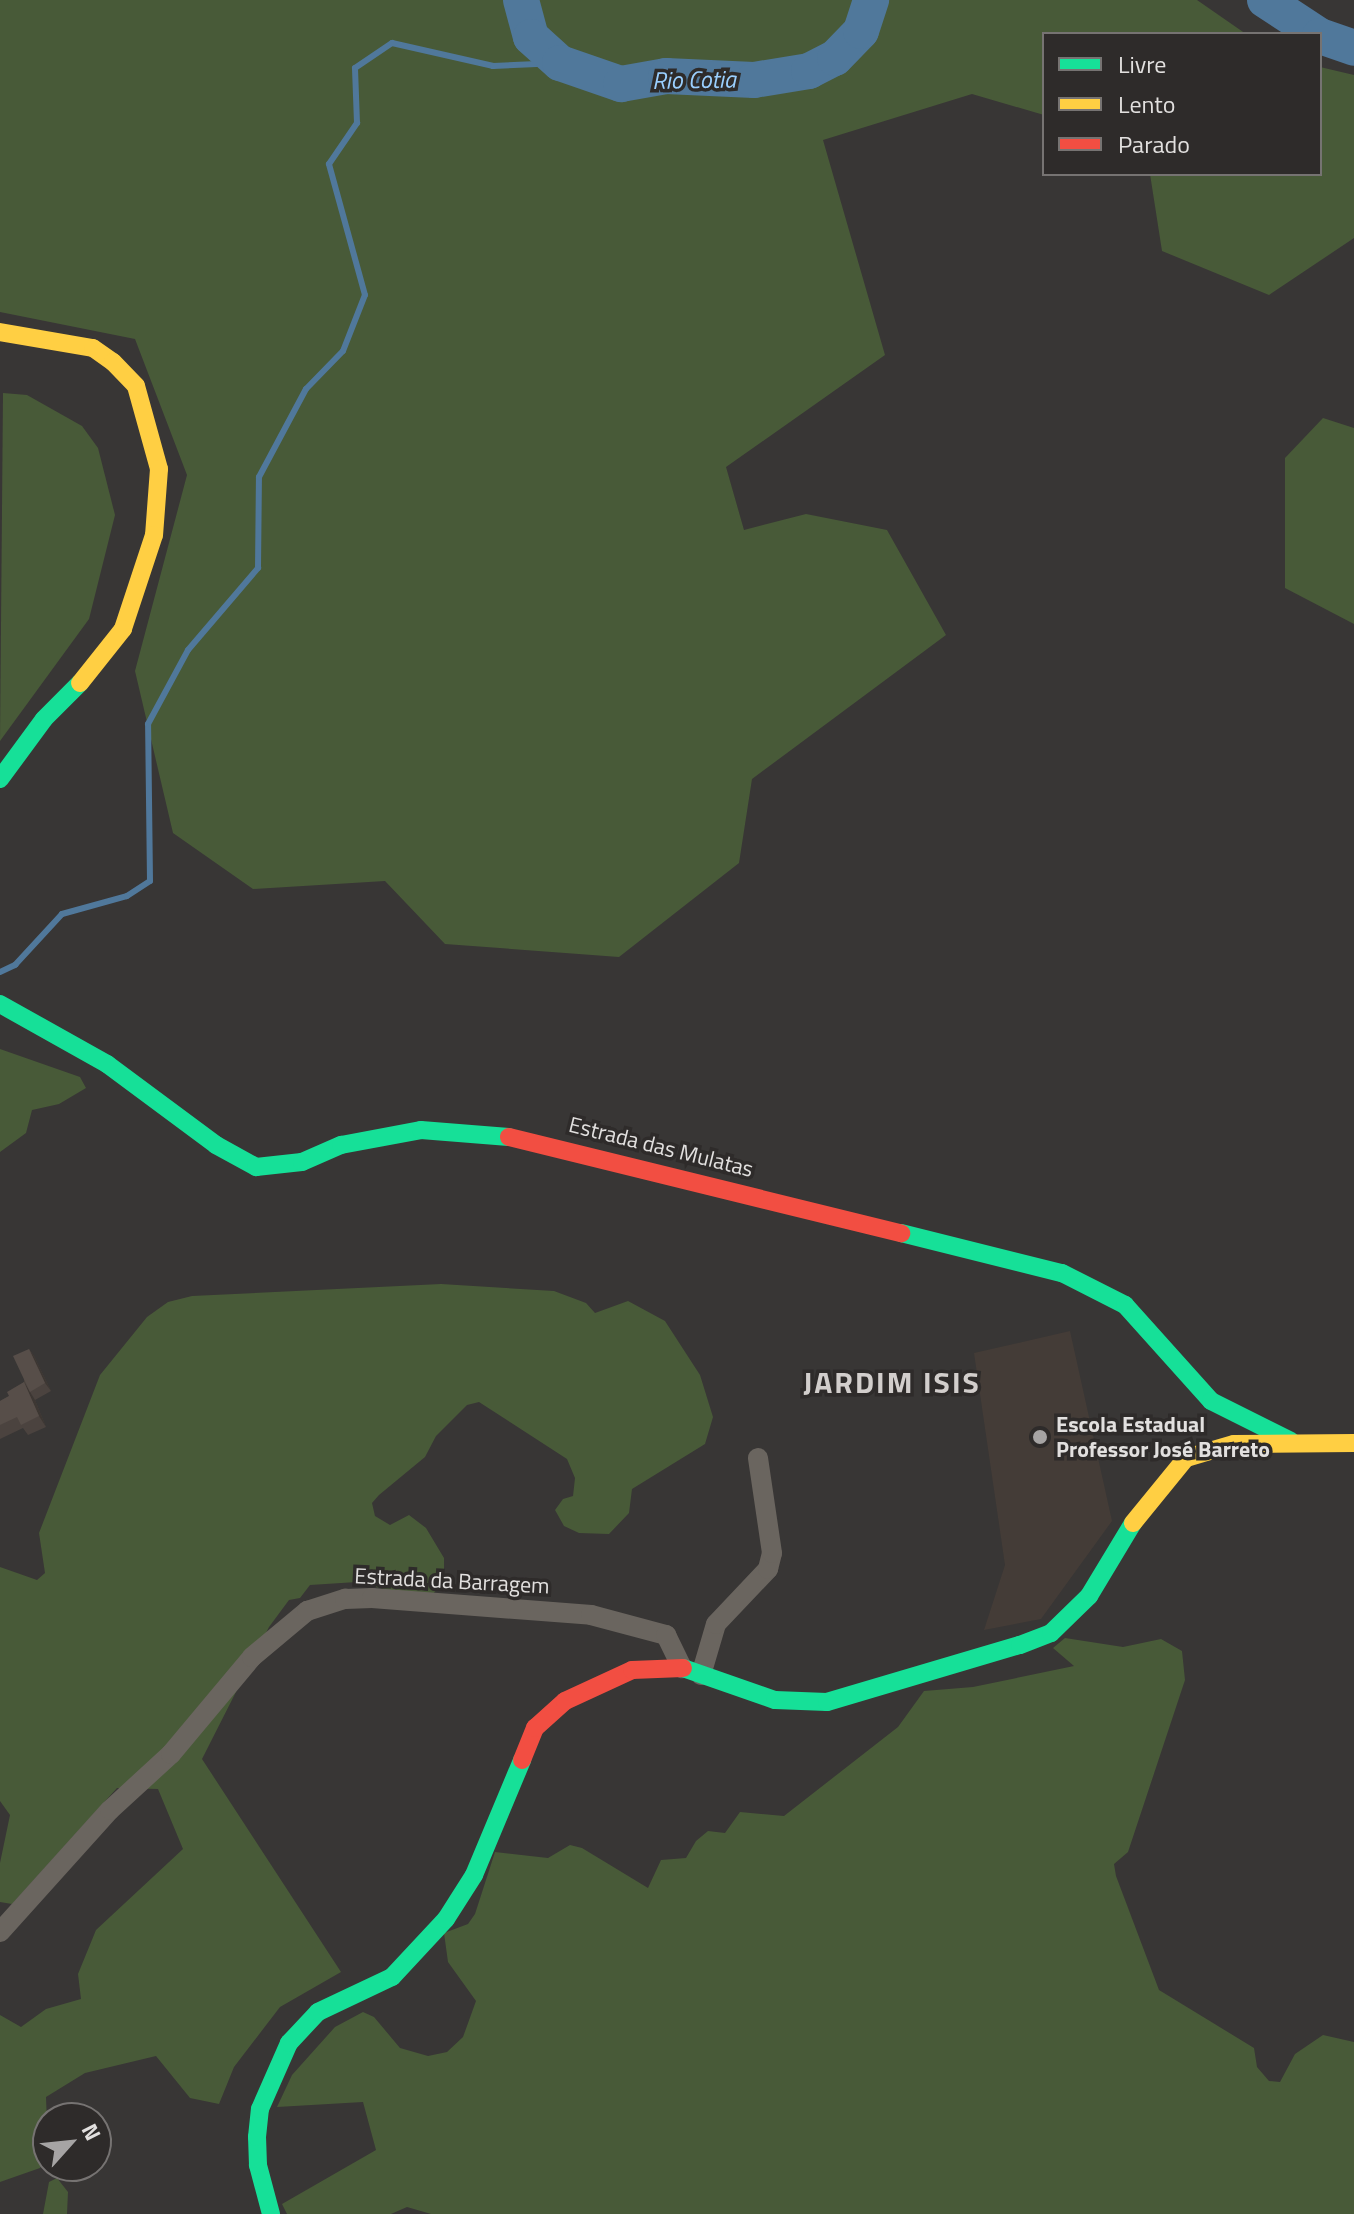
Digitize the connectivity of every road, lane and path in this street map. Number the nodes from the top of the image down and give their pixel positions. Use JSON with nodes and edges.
{"nodes":[{"id":1,"x":0,"y":332,"type":"edge"},
{"id":2,"x":0,"y":779,"type":"edge"},
{"id":3,"x":0,"y":1004,"type":"edge"},
{"id":4,"x":1354,"y":1443,"type":"edge"},
{"id":5,"x":1296,"y":1444,"type":"junction"},
{"id":6,"x":758,"y":1458,"type":"dead end"},
{"id":7,"x":691,"y":1671,"type":"junction"},
{"id":8,"x":0,"y":1932,"type":"edge"},
{"id":9,"x":271,"y":2214,"type":"edge"}],
"edges":[{"from":1,"to":2,"type":"street"},
{"from":3,"to":5,"type":"street","name":"Estrada das Mulatas"},
{"from":4,"to":5,"type":"street"},
{"from":5,"to":7,"type":"street"},
{"from":6,"to":7,"type":"street"},
{"from":7,"to":8,"type":"street","name":"Estrada da Barragem"},
{"from":7,"to":9,"type":"street"}]}
